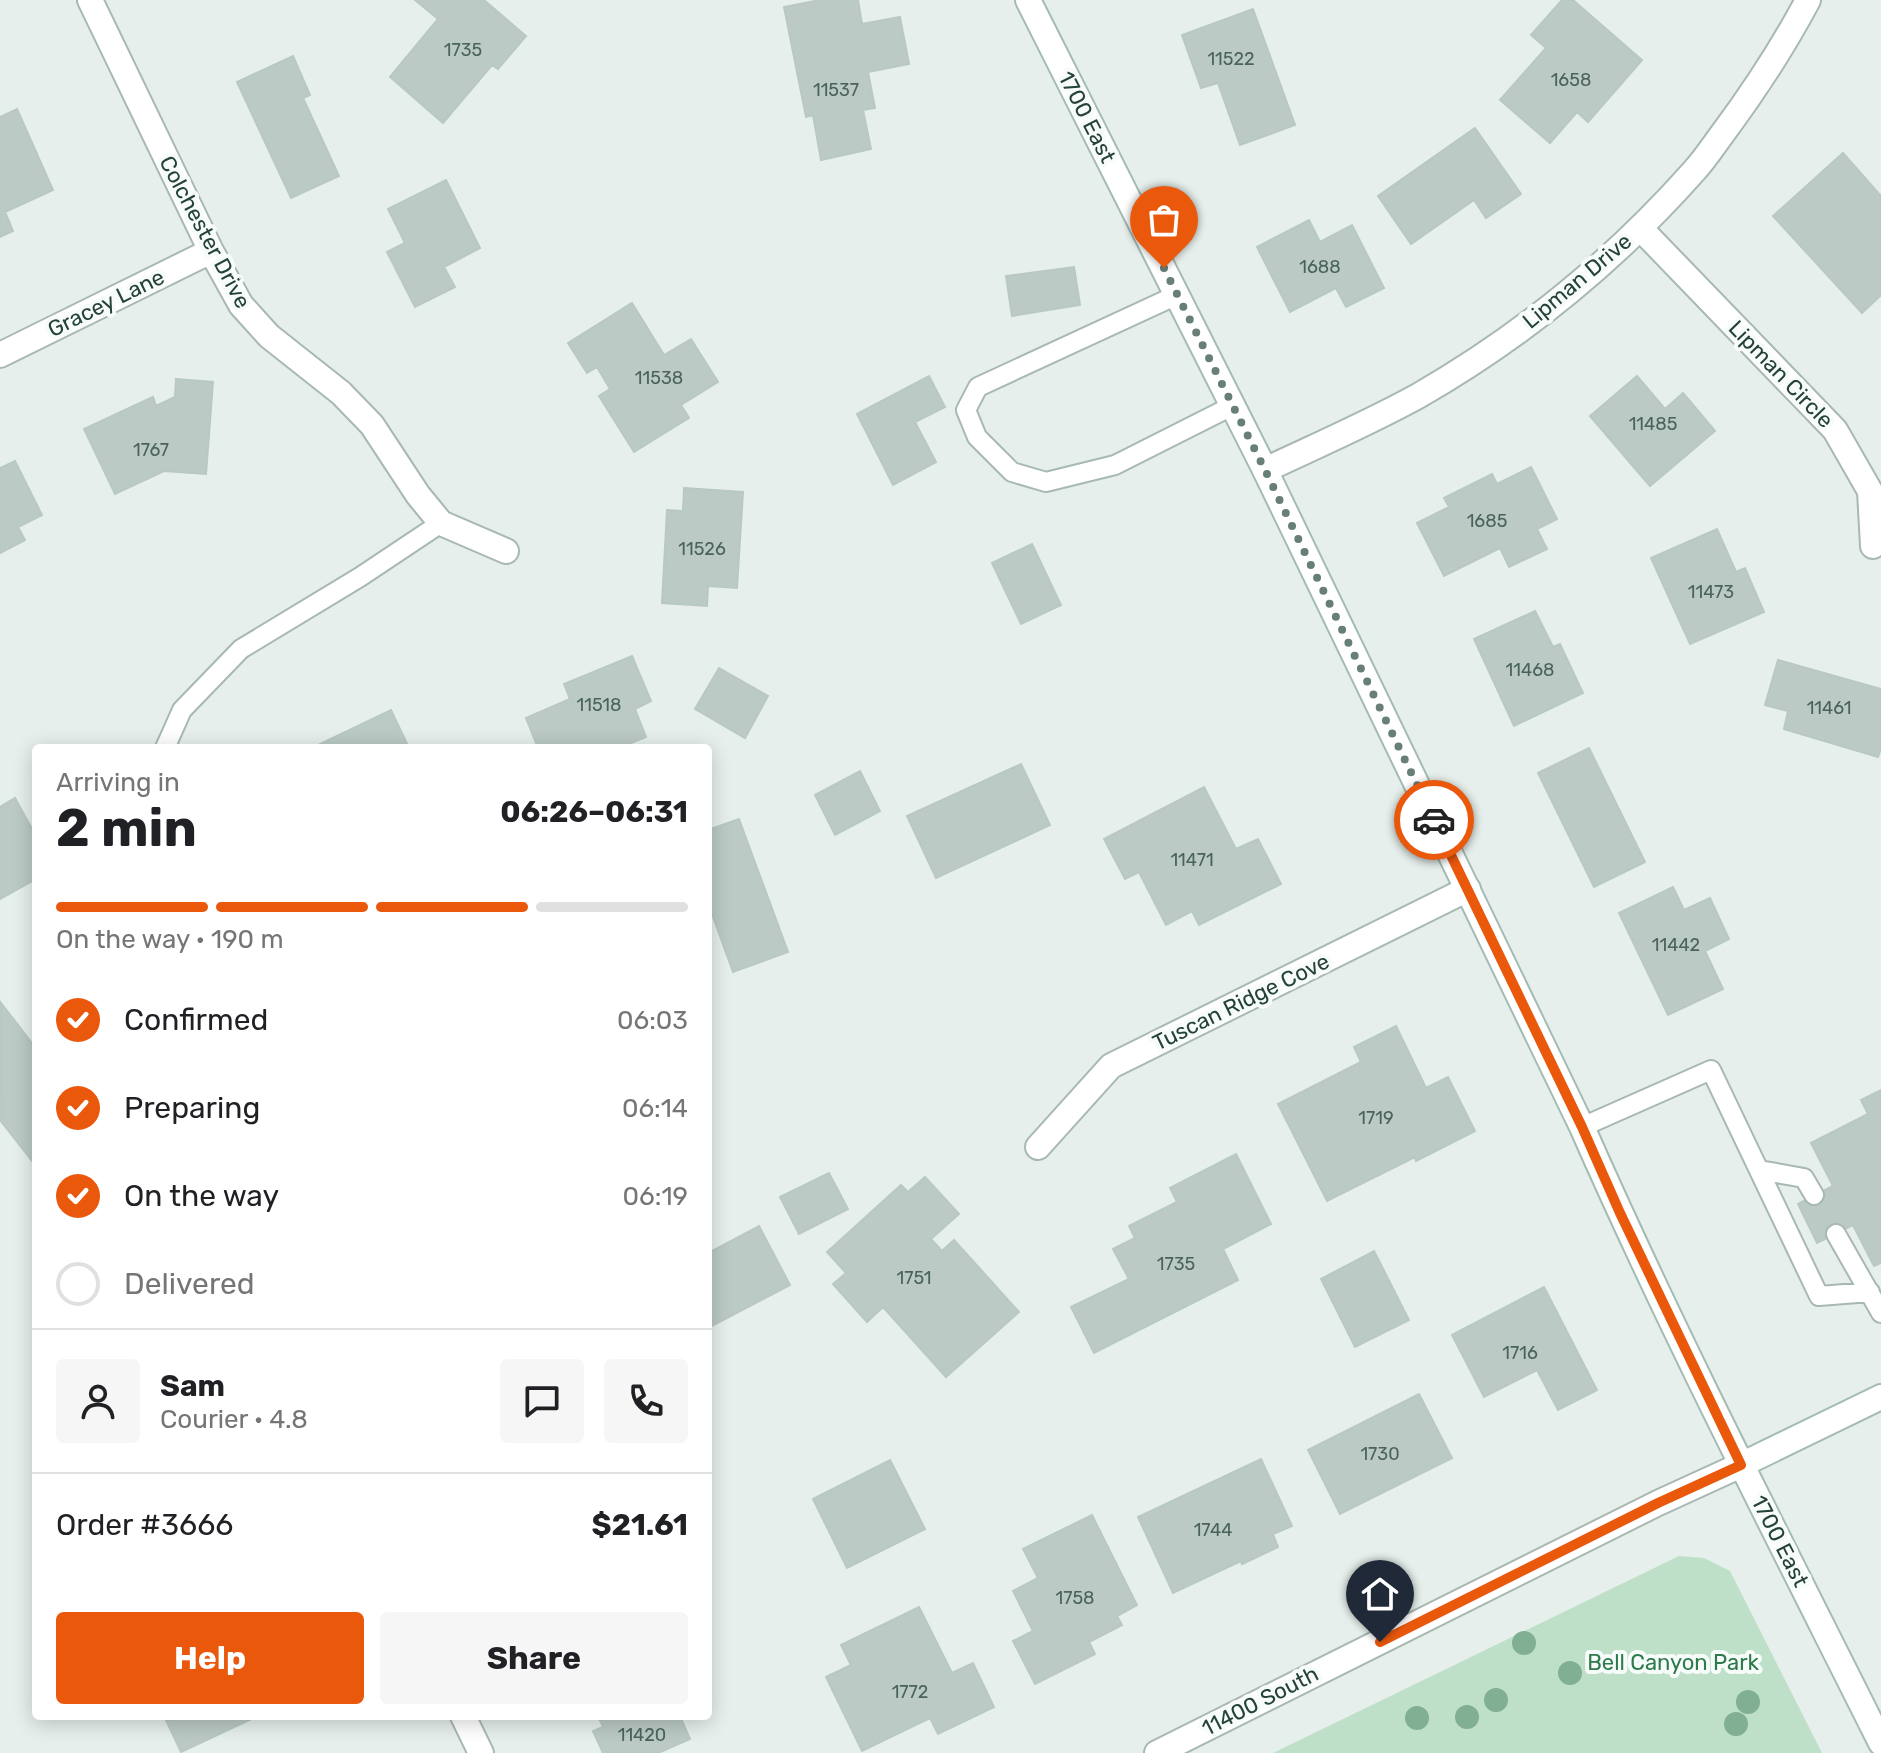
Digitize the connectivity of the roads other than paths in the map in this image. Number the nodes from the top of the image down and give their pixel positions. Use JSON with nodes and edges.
{"nodes":[{"id":1,"x":90,"y":0,"type":"edge"},
{"id":2,"x":1028,"y":0,"type":"edge"},
{"id":3,"x":1808,"y":0,"type":"edge"},
{"id":4,"x":1640,"y":228,"type":"junction"},
{"id":5,"x":211,"y":251,"type":"junction"},
{"id":6,"x":1177,"y":295,"type":"junction"},
{"id":7,"x":0,"y":355,"type":"edge"},
{"id":8,"x":1232,"y":406,"type":"junction"},
{"id":9,"x":1265,"y":470,"type":"junction"},
{"id":10,"x":441,"y":523,"type":"junction"},
{"id":11,"x":1873,"y":546,"type":"dead end"},
{"id":12,"x":506,"y":551,"type":"dead end"},
{"id":13,"x":167,"y":744,"type":"edge"},
{"id":14,"x":1468,"y":889,"type":"junction"},
{"id":15,"x":1582,"y":1127,"type":"junction"},
{"id":16,"x":1038,"y":1147,"type":"dead end"},
{"id":17,"x":1759,"y":1170,"type":"junction"},
{"id":18,"x":1814,"y":1195,"type":"dead end"},
{"id":19,"x":1836,"y":1234,"type":"dead end"},
{"id":20,"x":1870,"y":1292,"type":"junction"},
{"id":21,"x":1881,"y":1313,"type":"edge"},
{"id":22,"x":1881,"y":1397,"type":"edge"},
{"id":23,"x":1741,"y":1465,"type":"junction"},
{"id":24,"x":465,"y":1720,"type":"edge"},
{"id":25,"x":1881,"y":1743,"type":"edge"},
{"id":26,"x":481,"y":1753,"type":"edge"},
{"id":27,"x":1157,"y":1753,"type":"edge"}],
"edges":[{"from":1,"to":5,"type":"street","name":"Colchester Drive"},
{"from":2,"to":6,"type":"street","name":"1700 East"},
{"from":3,"to":4,"type":"street","name":"Lipman Drive"},
{"from":4,"to":9,"type":"street","name":"Lipman Drive"},
{"from":4,"to":11,"type":"street","name":"Lipman Circle"},
{"from":5,"to":7,"type":"street","name":"Gracey Lane"},
{"from":5,"to":10,"type":"street","name":"Colchester Drive"},
{"from":6,"to":8,"type":"street","name":"1700 East"},
{"from":6,"to":8,"type":"lane"},
{"from":8,"to":9,"type":"street","name":"1700 East"},
{"from":9,"to":14,"type":"street","name":"1700 East"},
{"from":10,"to":12,"type":"street","name":"Colchester Drive"},
{"from":10,"to":13,"type":"lane"},
{"from":14,"to":15,"type":"street","name":"1700 East"},
{"from":14,"to":16,"type":"street","name":"Tuscan Ridge Cove"},
{"from":15,"to":17,"type":"lane"},
{"from":15,"to":23,"type":"street","name":"1700 East"},
{"from":17,"to":18,"type":"lane"},
{"from":17,"to":20,"type":"lane"},
{"from":19,"to":20,"type":"lane"},
{"from":20,"to":21,"type":"lane"},
{"from":22,"to":23,"type":"street","name":"11400 South"},
{"from":23,"to":25,"type":"street","name":"1700 East"},
{"from":23,"to":27,"type":"street","name":"11400 South"},
{"from":24,"to":26,"type":"street"}]}
